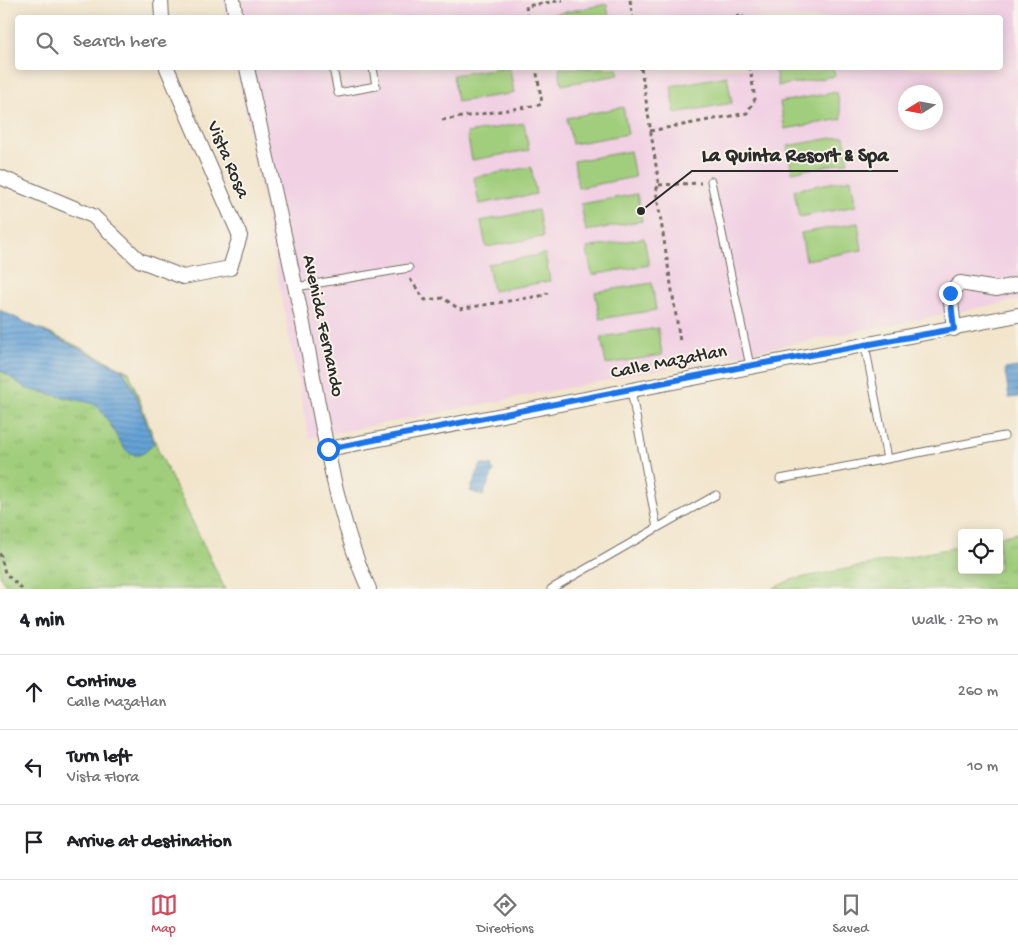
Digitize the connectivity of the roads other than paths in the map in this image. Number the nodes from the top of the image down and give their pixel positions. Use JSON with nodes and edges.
{"nodes":[{"id":1,"x":161,"y":0,"type":"edge"},
{"id":2,"x":233,"y":0,"type":"edge"},
{"id":3,"x":162,"y":15,"type":"edge"},
{"id":4,"x":236,"y":15,"type":"edge"},
{"id":5,"x":170,"y":70,"type":"edge"},
{"id":6,"x":246,"y":70,"type":"edge"},
{"id":7,"x":333,"y":70,"type":"edge"},
{"id":8,"x":373,"y":70,"type":"edge"},
{"id":9,"x":0,"y":176,"type":"edge"},
{"id":10,"x":711,"y":182,"type":"road end"},
{"id":11,"x":406,"y":269,"type":"road end"},
{"id":12,"x":1018,"y":284,"type":"edge"},
{"id":13,"x":296,"y":287,"type":"junction"},
{"id":14,"x":1018,"y":315,"type":"edge"},
{"id":15,"x":954,"y":329,"type":"junction"},
{"id":16,"x":865,"y":345,"type":"junction"},
{"id":17,"x":750,"y":366,"type":"junction"},
{"id":18,"x":631,"y":389,"type":"junction"},
{"id":19,"x":1004,"y":436,"type":"dead end"},
{"id":20,"x":328,"y":449,"type":"junction"},
{"id":21,"x":887,"y":458,"type":"junction"},
{"id":22,"x":780,"y":479,"type":"dead end"},
{"id":23,"x":716,"y":495,"type":"dead end"},
{"id":24,"x":657,"y":528,"type":"junction"},
{"id":25,"x":368,"y":589,"type":"edge"},
{"id":26,"x":551,"y":589,"type":"edge"}],
"edges":[{"from":1,"to":3,"type":"street"},
{"from":2,"to":4,"type":"street"},
{"from":5,"to":9,"type":"street","name":"Vista Rosa"},
{"from":6,"to":13,"type":"street","name":"Avenida Fernando"},
{"from":7,"to":8,"type":"lane"},
{"from":10,"to":17,"type":"lane"},
{"from":11,"to":13,"type":"lane"},
{"from":12,"to":15,"type":"street"},
{"from":13,"to":20,"type":"street","name":"Avenida Fernando"},
{"from":14,"to":15,"type":"street","name":"Calle Mazatlan"},
{"from":15,"to":16,"type":"street","name":"Calle Mazatlan"},
{"from":16,"to":17,"type":"street","name":"Calle Mazatlan"},
{"from":16,"to":21,"type":"lane"},
{"from":17,"to":18,"type":"street","name":"Calle Mazatlan"},
{"from":18,"to":20,"type":"street","name":"Calle Mazatlan"},
{"from":18,"to":24,"type":"lane"},
{"from":19,"to":21,"type":"lane"},
{"from":20,"to":25,"type":"street","name":"Avenida Fernando"},
{"from":21,"to":22,"type":"lane"},
{"from":23,"to":24,"type":"lane"},
{"from":24,"to":26,"type":"lane"}]}
